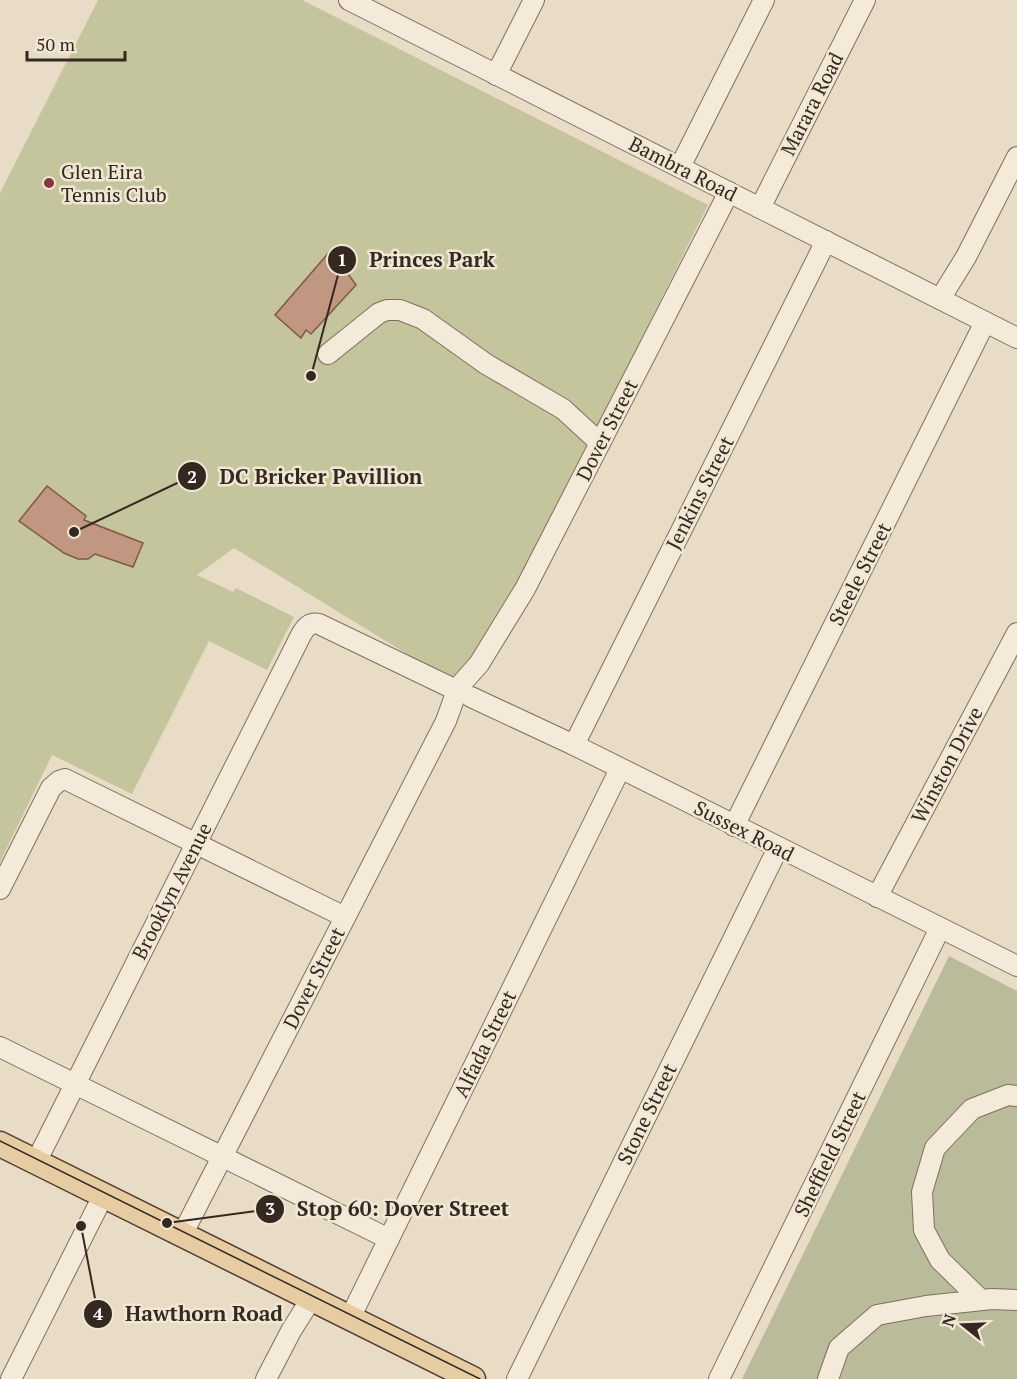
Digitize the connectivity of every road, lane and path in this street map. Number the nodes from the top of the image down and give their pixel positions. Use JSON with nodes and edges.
{"nodes":[{"id":1,"x":349,"y":0,"type":"edge"},
{"id":2,"x":534,"y":0,"type":"edge"},
{"id":3,"x":764,"y":0,"type":"edge"},
{"id":4,"x":865,"y":0,"type":"edge"},
{"id":5,"x":496,"y":75,"type":"junction"},
{"id":6,"x":1017,"y":157,"type":"edge"},
{"id":7,"x":680,"y":167,"type":"junction"},
{"id":8,"x":729,"y":192,"type":"junction"},
{"id":9,"x":760,"y":208,"type":"junction"},
{"id":10,"x":826,"y":241,"type":"junction"},
{"id":11,"x":944,"y":301,"type":"junction"},
{"id":12,"x":985,"y":322,"type":"junction"},
{"id":13,"x":1017,"y":338,"type":"edge"},
{"id":14,"x":328,"y":354,"type":"dead end"},
{"id":15,"x":600,"y":443,"type":"junction"},
{"id":16,"x":313,"y":623,"type":"joint"},
{"id":17,"x":1017,"y":633,"type":"edge"},
{"id":18,"x":463,"y":692,"type":"junction"},
{"id":19,"x":574,"y":745,"type":"junction"},
{"id":20,"x":620,"y":769,"type":"junction"},
{"id":21,"x":734,"y":826,"type":"junction"},
{"id":22,"x":196,"y":843,"type":"junction"},
{"id":23,"x":778,"y":848,"type":"junction"},
{"id":24,"x":0,"y":889,"type":"edge"},
{"id":25,"x":877,"y":897,"type":"junction"},
{"id":26,"x":345,"y":917,"type":"junction"},
{"id":27,"x":940,"y":928,"type":"junction"},
{"id":28,"x":1017,"y":966,"type":"edge"},
{"id":29,"x":0,"y":1047,"type":"edge"},
{"id":30,"x":75,"y":1083,"type":"junction"},
{"id":31,"x":1017,"y":1096,"type":"edge"},
{"id":32,"x":0,"y":1144,"type":"edge"},
{"id":33,"x":222,"y":1157,"type":"junction"},
{"id":34,"x":36,"y":1162,"type":"junction"},
{"id":35,"x":103,"y":1196,"type":"junction"},
{"id":36,"x":182,"y":1235,"type":"junction"},
{"id":37,"x":389,"y":1239,"type":"junction"},
{"id":38,"x":307,"y":1297,"type":"junction"},
{"id":39,"x":981,"y":1300,"type":"junction"},
{"id":40,"x":1017,"y":1300,"type":"edge"},
{"id":41,"x":350,"y":1318,"type":"junction"},
{"id":42,"x":8,"y":1374,"type":"edge"},
{"id":43,"x":266,"y":1379,"type":"edge"},
{"id":44,"x":473,"y":1379,"type":"edge"},
{"id":45,"x":517,"y":1379,"type":"edge"},
{"id":46,"x":719,"y":1379,"type":"edge"},
{"id":47,"x":828,"y":1379,"type":"edge"}],
"edges":[{"from":1,"to":5,"type":"street","name":"Bambra Road"},
{"from":2,"to":5,"type":"street"},
{"from":3,"to":7,"type":"street"},
{"from":4,"to":9,"type":"street","name":"Marara Road"},
{"from":5,"to":7,"type":"street","name":"Bambra Road"},
{"from":6,"to":11,"type":"street"},
{"from":7,"to":8,"type":"street","name":"Bambra Road"},
{"from":8,"to":9,"type":"street","name":"Bambra Road"},
{"from":8,"to":15,"type":"street","name":"Dover Street"},
{"from":9,"to":10,"type":"street","name":"Bambra Road"},
{"from":10,"to":11,"type":"street","name":"Bambra Road"},
{"from":10,"to":19,"type":"street","name":"Jenkins Street"},
{"from":11,"to":12,"type":"street","name":"Bambra Road"},
{"from":12,"to":13,"type":"street","name":"Bambra Road"},
{"from":12,"to":21,"type":"street","name":"Steele Street"},
{"from":14,"to":15,"type":"street"},
{"from":15,"to":18,"type":"street","name":"Dover Street"},
{"from":16,"to":18,"type":"street","name":"Sussex Road"},
{"from":16,"to":22,"type":"street","name":"Brooklyn Avenue"},
{"from":17,"to":25,"type":"street","name":"Winston Drive"},
{"from":18,"to":19,"type":"street","name":"Sussex Road"},
{"from":18,"to":26,"type":"street","name":"Dover Street"},
{"from":19,"to":20,"type":"street","name":"Sussex Road"},
{"from":20,"to":21,"type":"street","name":"Sussex Road"},
{"from":20,"to":37,"type":"street","name":"Alfada Street"},
{"from":21,"to":23,"type":"street","name":"Sussex Road"},
{"from":22,"to":24,"type":"street"},
{"from":22,"to":26,"type":"street"},
{"from":22,"to":30,"type":"street","name":"Brooklyn Avenue"},
{"from":23,"to":25,"type":"street","name":"Sussex Road"},
{"from":23,"to":45,"type":"street","name":"Stone Street"},
{"from":25,"to":27,"type":"street","name":"Sussex Road"},
{"from":26,"to":33,"type":"street","name":"Dover Street"},
{"from":27,"to":28,"type":"street","name":"Sussex Road"},
{"from":27,"to":46,"type":"street","name":"Sheffield Street"},
{"from":29,"to":30,"type":"street"},
{"from":30,"to":33,"type":"street"},
{"from":30,"to":34,"type":"street","name":"Brooklyn Avenue"},
{"from":31,"to":39,"type":"street"},
{"from":32,"to":34,"type":"main road"},
{"from":33,"to":36,"type":"street","name":"Dover Street"},
{"from":33,"to":37,"type":"street"},
{"from":34,"to":35,"type":"main road"},
{"from":35,"to":36,"type":"main road"},
{"from":35,"to":42,"type":"street"},
{"from":36,"to":38,"type":"main road"},
{"from":37,"to":41,"type":"street","name":"Alfada Street"},
{"from":38,"to":41,"type":"main road"},
{"from":38,"to":43,"type":"street"},
{"from":39,"to":40,"type":"street"},
{"from":39,"to":47,"type":"street"},
{"from":41,"to":44,"type":"main road"}]}
